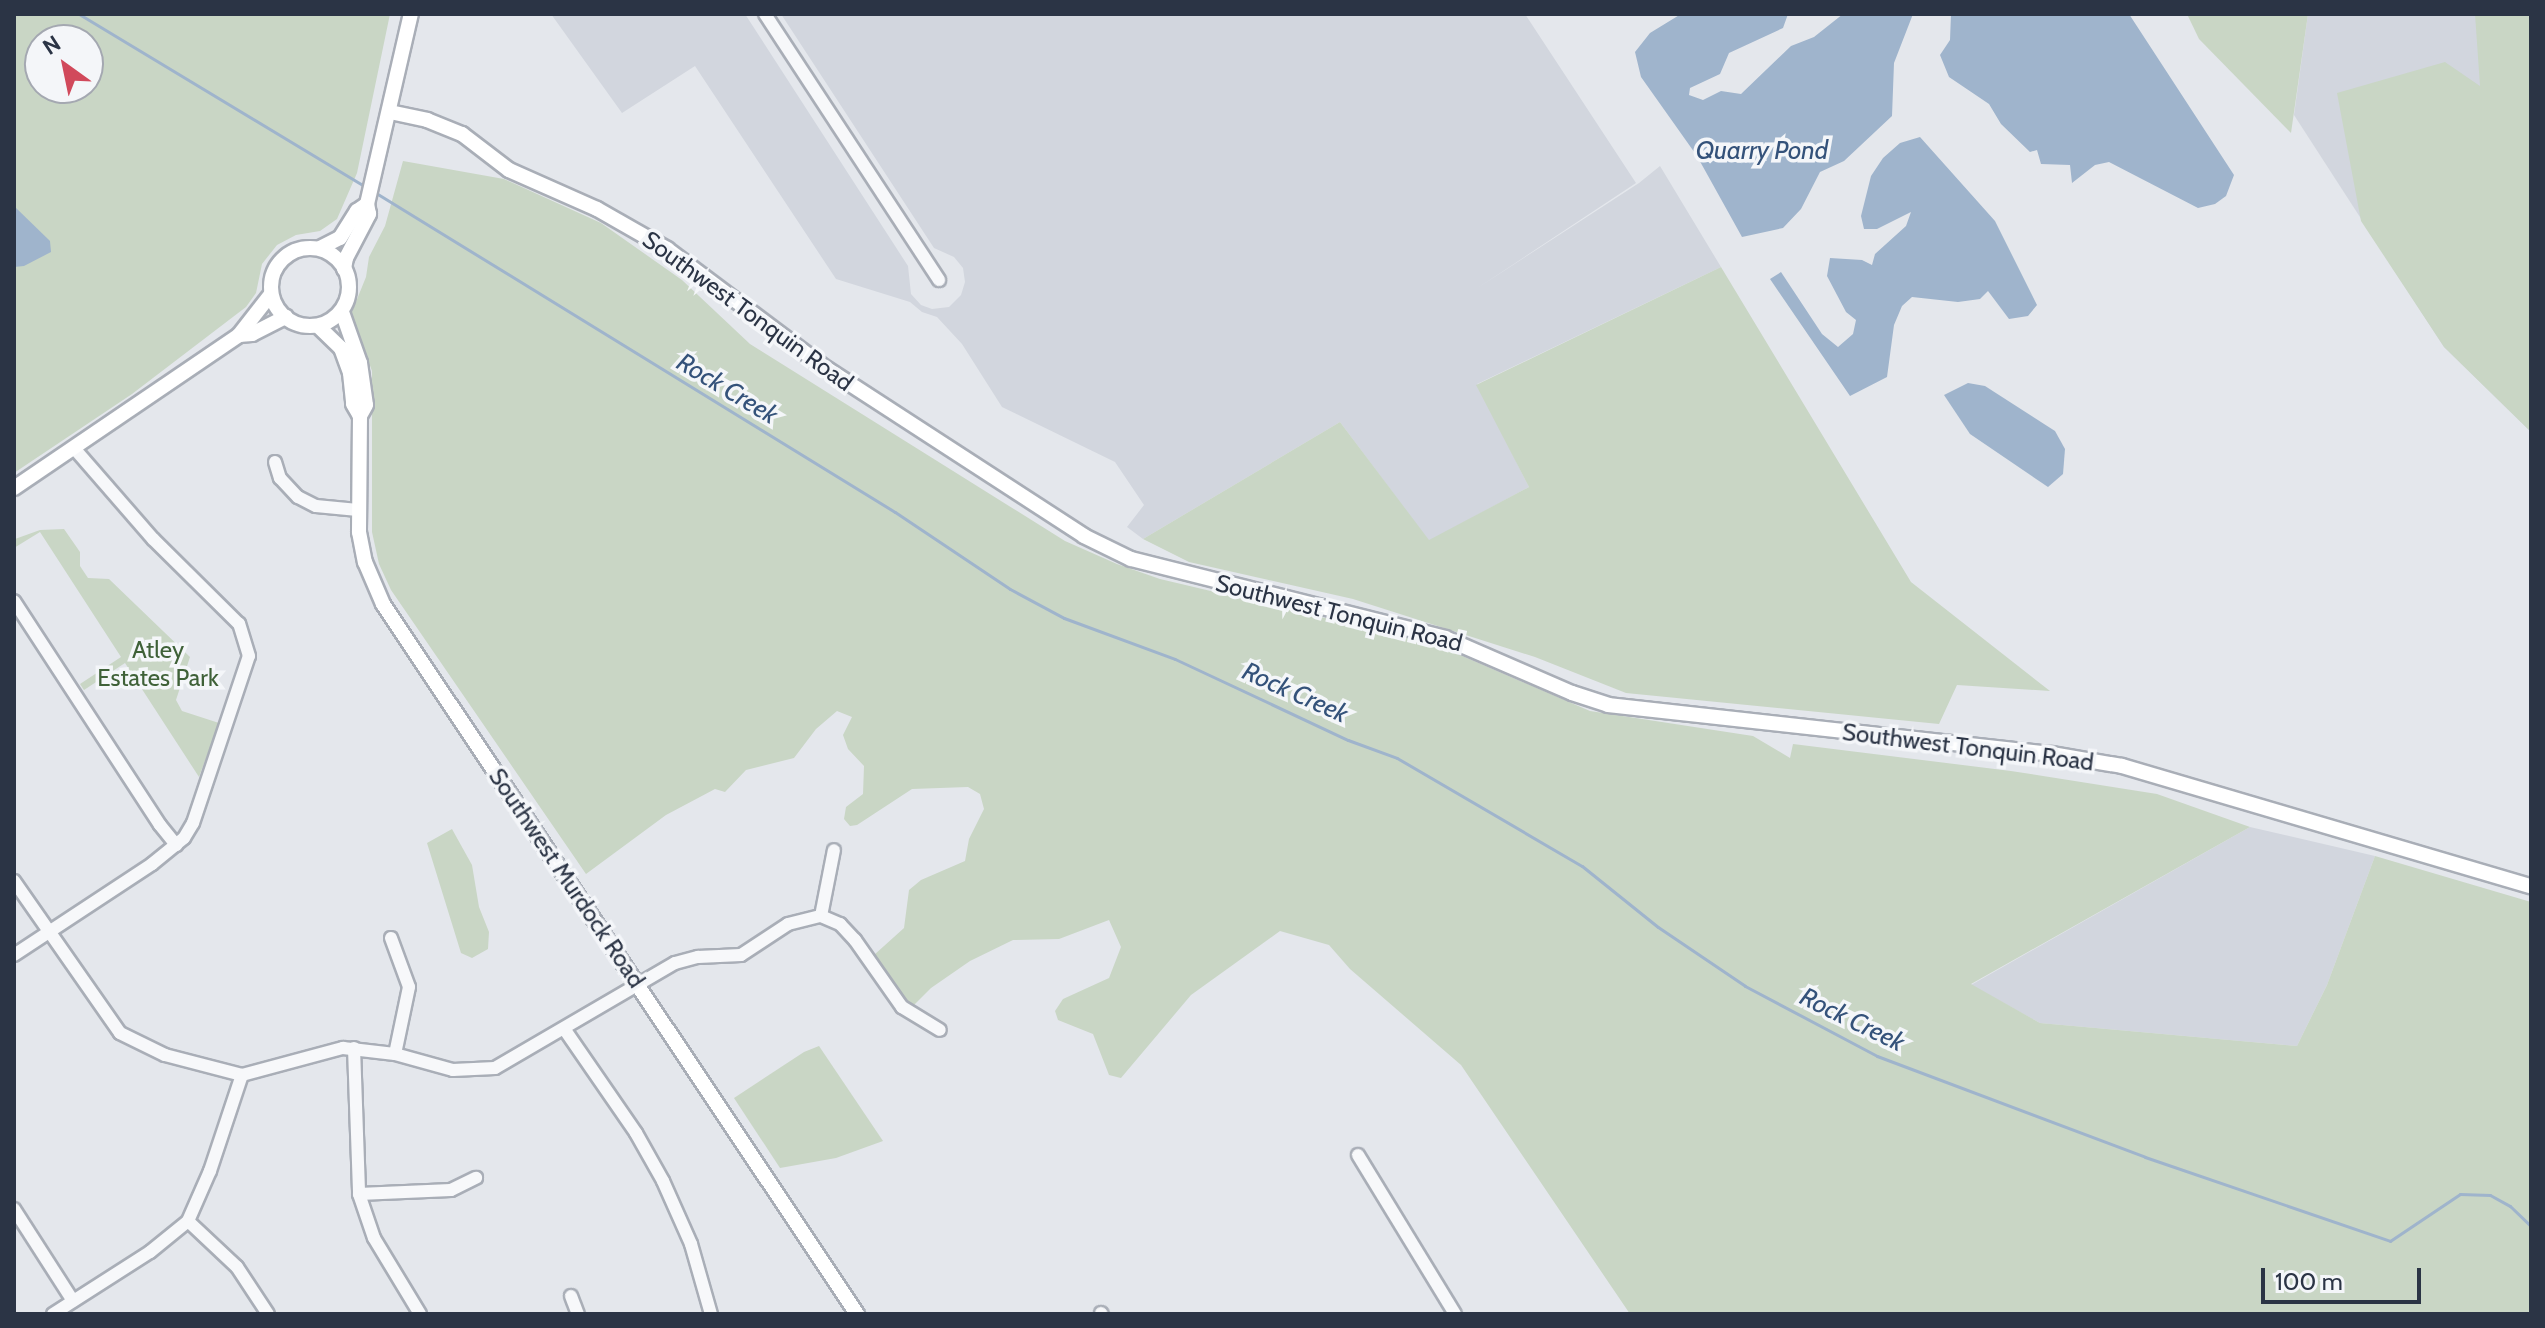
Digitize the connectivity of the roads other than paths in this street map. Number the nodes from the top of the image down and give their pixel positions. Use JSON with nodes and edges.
{"nodes":[{"id":1,"x":411,"y":14,"type":"edge"},
{"id":2,"x":765,"y":14,"type":"edge"},
{"id":3,"x":390,"y":112,"type":"junction"},
{"id":4,"x":367,"y":204,"type":"junction"},
{"id":5,"x":320,"y":248,"type":"junction"},
{"id":6,"x":344,"y":269,"type":"junction"},
{"id":7,"x":939,"y":280,"type":"dead end"},
{"id":8,"x":271,"y":294,"type":"junction"},
{"id":9,"x":342,"y":312,"type":"junction"},
{"id":10,"x":286,"y":317,"type":"junction"},
{"id":11,"x":318,"y":326,"type":"junction"},
{"id":12,"x":239,"y":335,"type":"junction"},
{"id":13,"x":360,"y":416,"type":"junction"},
{"id":14,"x":74,"y":448,"type":"junction"},
{"id":15,"x":275,"y":462,"type":"dead end"},
{"id":16,"x":14,"y":488,"type":"edge"},
{"id":17,"x":358,"y":510,"type":"junction"},
{"id":18,"x":14,"y":601,"type":"edge"},
{"id":19,"x":176,"y":845,"type":"junction"},
{"id":20,"x":834,"y":850,"type":"dead end"},
{"id":21,"x":14,"y":881,"type":"edge"},
{"id":22,"x":2531,"y":886,"type":"edge"},
{"id":23,"x":821,"y":916,"type":"junction"},
{"id":24,"x":48,"y":933,"type":"junction"},
{"id":25,"x":391,"y":938,"type":"dead end"},
{"id":26,"x":14,"y":955,"type":"edge"},
{"id":27,"x":639,"y":986,"type":"junction"},
{"id":28,"x":565,"y":1030,"type":"junction"},
{"id":29,"x":940,"y":1030,"type":"dead end"},
{"id":30,"x":354,"y":1048,"type":"junction"},
{"id":31,"x":395,"y":1054,"type":"junction"},
{"id":32,"x":242,"y":1075,"type":"junction"},
{"id":33,"x":1358,"y":1155,"type":"dead end"},
{"id":34,"x":476,"y":1178,"type":"dead end"},
{"id":35,"x":359,"y":1194,"type":"junction"},
{"id":36,"x":14,"y":1209,"type":"edge"},
{"id":37,"x":188,"y":1221,"type":"junction"},
{"id":38,"x":571,"y":1296,"type":"dead end"},
{"id":39,"x":73,"y":1301,"type":"junction"},
{"id":40,"x":53,"y":1314,"type":"edge"},
{"id":41,"x":268,"y":1314,"type":"edge"},
{"id":42,"x":420,"y":1314,"type":"edge"},
{"id":43,"x":578,"y":1314,"type":"edge"},
{"id":44,"x":711,"y":1314,"type":"edge"},
{"id":45,"x":857,"y":1314,"type":"edge"},
{"id":46,"x":1455,"y":1314,"type":"edge"}],
"edges":[{"from":1,"to":3,"type":"main road"},
{"from":2,"to":7,"type":"street"},
{"from":3,"to":4,"type":"main road"},
{"from":3,"to":22,"type":"main road","name":"Southwest Tonquin Road"},
{"from":4,"to":5,"type":"main road"},
{"from":4,"to":6,"type":"main road"},
{"from":5,"to":6,"type":"main road"},
{"from":5,"to":8,"type":"main road"},
{"from":6,"to":9,"type":"main road"},
{"from":8,"to":10,"type":"main road"},
{"from":8,"to":12,"type":"main road"},
{"from":9,"to":11,"type":"main road"},
{"from":9,"to":13,"type":"main road","name":"Southwest Murdock Road"},
{"from":10,"to":11,"type":"main road"},
{"from":10,"to":12,"type":"main road"},
{"from":11,"to":13,"type":"main road","name":"Southwest Murdock Road"},
{"from":12,"to":14,"type":"main road"},
{"from":13,"to":17,"type":"main road","name":"Southwest Murdock Road"},
{"from":14,"to":16,"type":"main road"},
{"from":14,"to":19,"type":"street"},
{"from":15,"to":17,"type":"street"},
{"from":17,"to":27,"type":"main road","name":"Southwest Murdock Road"},
{"from":18,"to":19,"type":"street"},
{"from":19,"to":24,"type":"street"},
{"from":20,"to":23,"type":"street"},
{"from":21,"to":24,"type":"street"},
{"from":23,"to":27,"type":"street"},
{"from":23,"to":29,"type":"street"},
{"from":24,"to":26,"type":"street"},
{"from":24,"to":32,"type":"street"},
{"from":25,"to":31,"type":"street"},
{"from":27,"to":28,"type":"street"},
{"from":27,"to":45,"type":"main road","name":"Southwest Murdock Road"},
{"from":28,"to":31,"type":"street"},
{"from":28,"to":44,"type":"street"},
{"from":30,"to":31,"type":"street"},
{"from":30,"to":32,"type":"street"},
{"from":30,"to":35,"type":"street"},
{"from":32,"to":37,"type":"street"},
{"from":33,"to":46,"type":"street"},
{"from":34,"to":35,"type":"street"},
{"from":35,"to":42,"type":"street"},
{"from":36,"to":39,"type":"street"},
{"from":37,"to":39,"type":"street"},
{"from":37,"to":41,"type":"street"},
{"from":38,"to":43,"type":"street"},
{"from":39,"to":40,"type":"street"}]}
